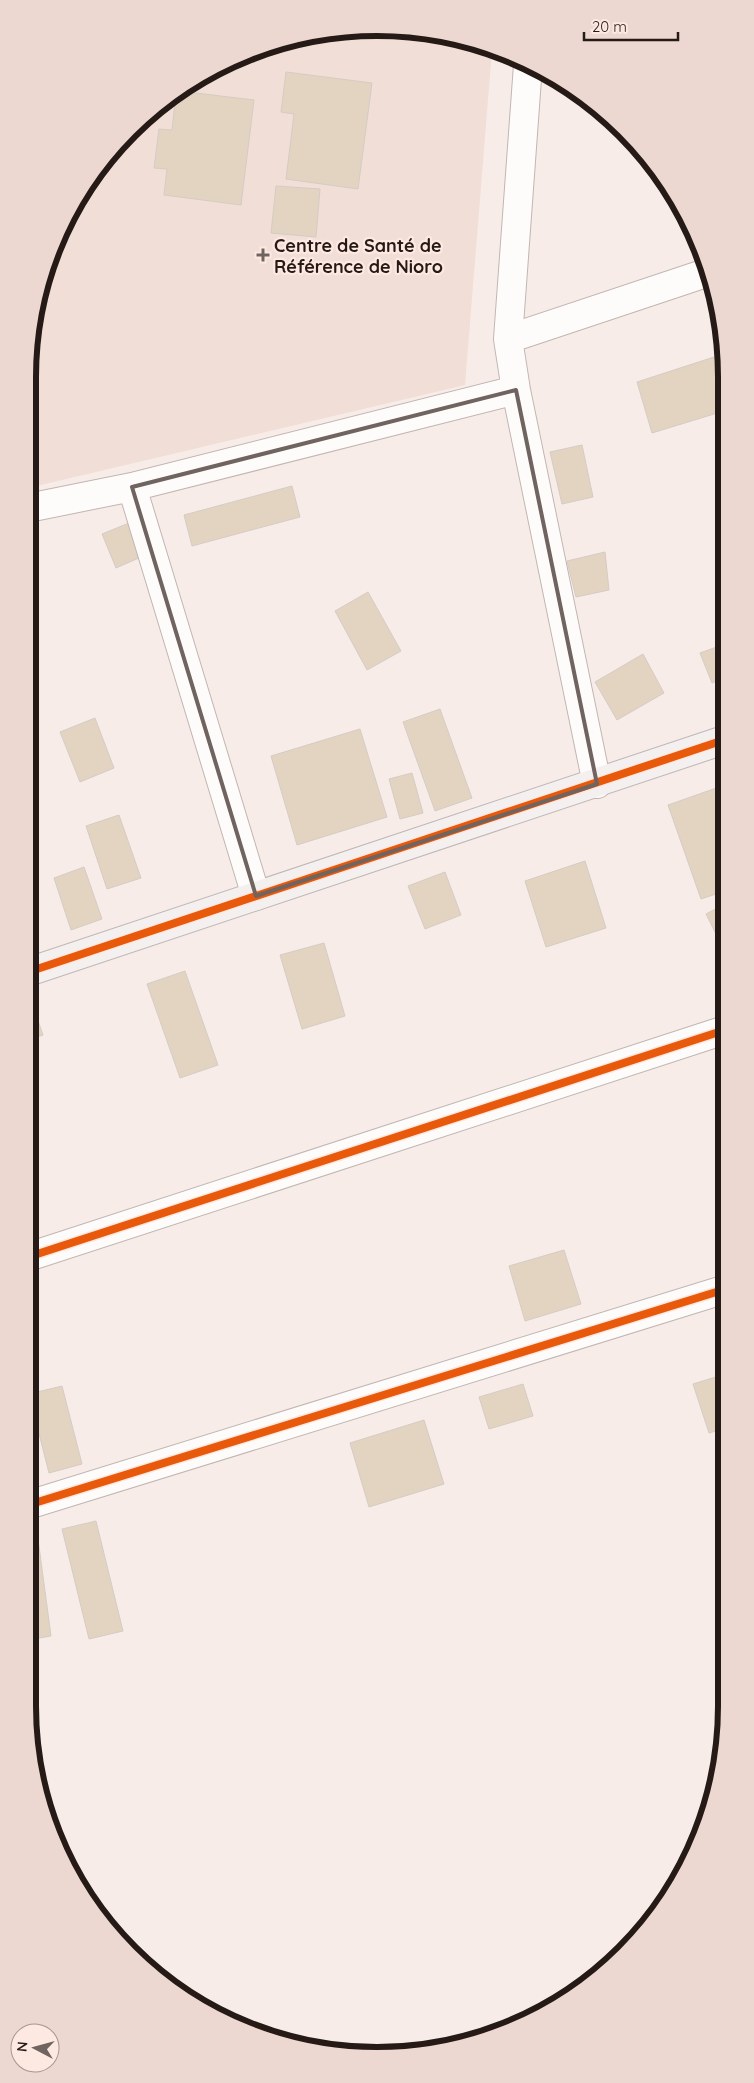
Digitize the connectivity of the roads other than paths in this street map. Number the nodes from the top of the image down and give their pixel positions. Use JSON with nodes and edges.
{"nodes":[{"id":1,"x":528,"y":71,"type":"edge"},
{"id":2,"x":702,"y":274,"type":"edge"},
{"id":3,"x":508,"y":339,"type":"junction"},
{"id":4,"x":516,"y":390,"type":"junction"},
{"id":5,"x":132,"y":487,"type":"junction"},
{"id":6,"x":36,"y":506,"type":"edge"},
{"id":7,"x":718,"y":742,"type":"edge"},
{"id":8,"x":597,"y":784,"type":"junction"},
{"id":9,"x":256,"y":896,"type":"junction"},
{"id":10,"x":36,"y":969,"type":"edge"},
{"id":11,"x":718,"y":1032,"type":"edge"},
{"id":12,"x":36,"y":1255,"type":"edge"},
{"id":13,"x":718,"y":1291,"type":"edge"},
{"id":14,"x":36,"y":1503,"type":"edge"}],
"edges":[{"from":1,"to":3,"type":"street"},
{"from":2,"to":3,"type":"street"},
{"from":3,"to":4,"type":"street"},
{"from":4,"to":5,"type":"street"},
{"from":4,"to":8,"type":"street"},
{"from":5,"to":6,"type":"street"},
{"from":5,"to":9,"type":"street"},
{"from":7,"to":8,"type":"street"},
{"from":8,"to":9,"type":"street"},
{"from":9,"to":10,"type":"street"},
{"from":11,"to":12,"type":"street"},
{"from":13,"to":14,"type":"street"}]}
